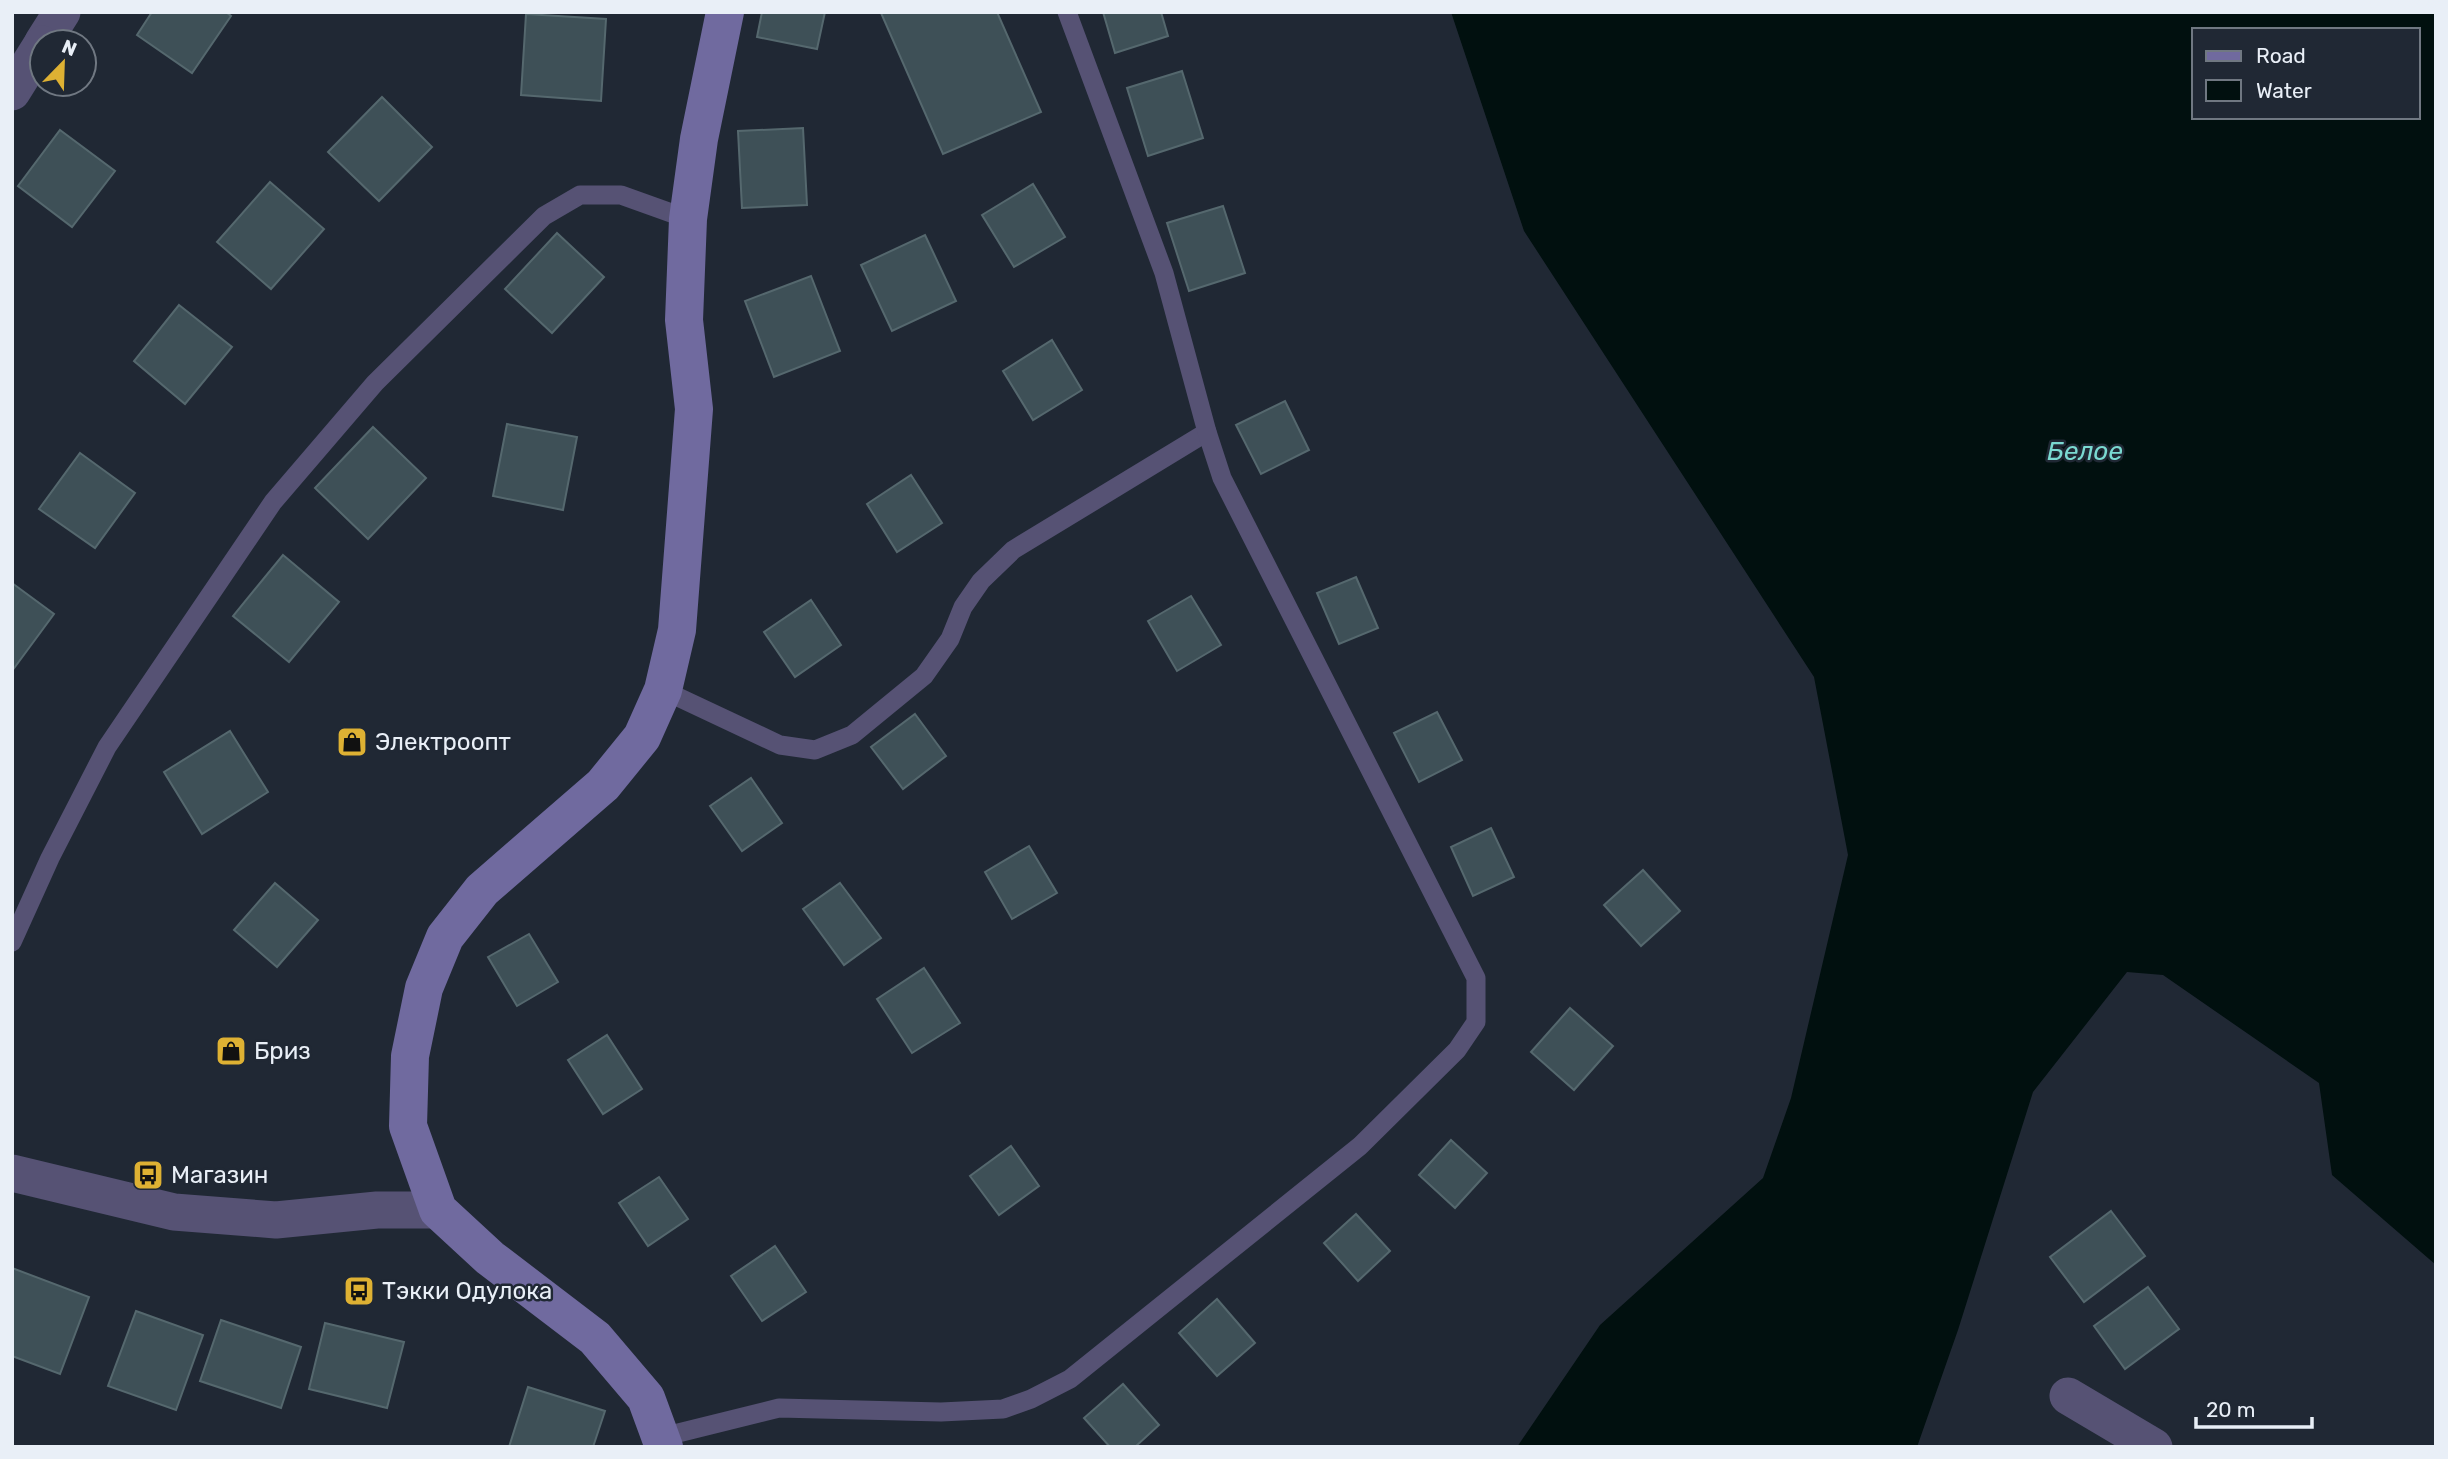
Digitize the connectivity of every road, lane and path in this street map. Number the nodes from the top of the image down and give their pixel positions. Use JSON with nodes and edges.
{"nodes":[{"id":1,"x":62,"y":12,"type":"edge"},
{"id":2,"x":724,"y":12,"type":"edge"},
{"id":3,"x":1067,"y":12,"type":"edge"},
{"id":4,"x":52,"y":28,"type":"edge"},
{"id":5,"x":28,"y":67,"type":"edge"},
{"id":6,"x":12,"y":92,"type":"edge"},
{"id":7,"x":688,"y":219,"type":"junction"},
{"id":8,"x":1207,"y":432,"type":"junction"},
{"id":9,"x":663,"y":690,"type":"junction"},
{"id":10,"x":12,"y":942,"type":"edge"},
{"id":11,"x":12,"y":1172,"type":"edge"},
{"id":12,"x":438,"y":1210,"type":"junction"},
{"id":13,"x":2068,"y":1396,"type":"dead end"},
{"id":14,"x":663,"y":1442,"type":"edge"},
{"id":15,"x":2154,"y":1447,"type":"edge"}],
"edges":[{"from":1,"to":4,"type":"street"},
{"from":2,"to":7,"type":"street"},
{"from":3,"to":8,"type":"lane"},
{"from":5,"to":6,"type":"street"},
{"from":7,"to":9,"type":"street"},
{"from":7,"to":10,"type":"lane"},
{"from":8,"to":9,"type":"lane"},
{"from":8,"to":14,"type":"lane"},
{"from":9,"to":12,"type":"street"},
{"from":11,"to":12,"type":"street"},
{"from":12,"to":14,"type":"street"},
{"from":13,"to":15,"type":"street"}]}
